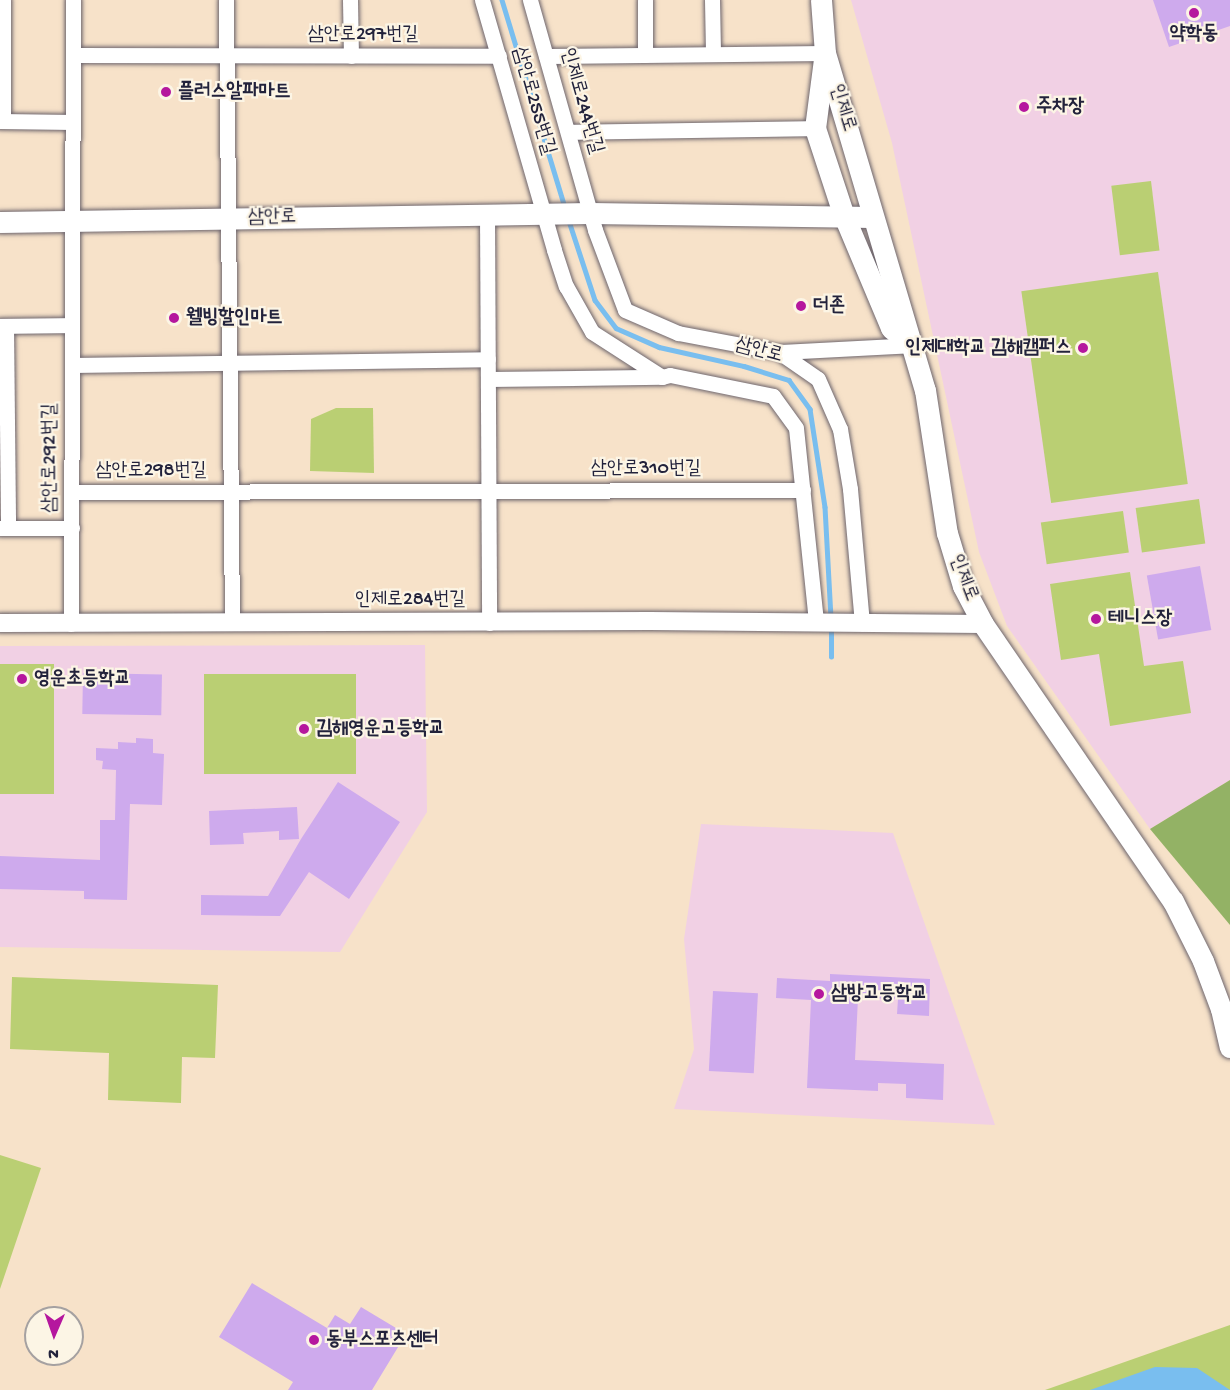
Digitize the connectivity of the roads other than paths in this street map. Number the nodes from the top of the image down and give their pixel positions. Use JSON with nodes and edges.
{"nodes":[{"id":1,"x":3,"y":0,"type":"edge"},
{"id":2,"x":74,"y":0,"type":"edge"},
{"id":3,"x":226,"y":0,"type":"edge"},
{"id":4,"x":350,"y":0,"type":"edge"},
{"id":5,"x":482,"y":0,"type":"edge"},
{"id":6,"x":530,"y":0,"type":"edge"},
{"id":7,"x":645,"y":0,"type":"edge"},
{"id":8,"x":712,"y":0,"type":"edge"},
{"id":9,"x":821,"y":0,"type":"edge"},
{"id":10,"x":825,"y":53,"type":"junction"},
{"id":11,"x":713,"y":54,"type":"junction"},
{"id":12,"x":73,"y":55,"type":"junction"},
{"id":13,"x":227,"y":55,"type":"junction"},
{"id":14,"x":645,"y":55,"type":"junction"},
{"id":15,"x":351,"y":56,"type":"junction"},
{"id":16,"x":499,"y":56,"type":"junction"},
{"id":17,"x":546,"y":56,"type":"junction"},
{"id":18,"x":1,"y":121,"type":"edge"},
{"id":19,"x":73,"y":122,"type":"junction"},
{"id":20,"x":815,"y":128,"type":"junction"},
{"id":21,"x":568,"y":132,"type":"junction"},
{"id":22,"x":587,"y":213,"type":"junction"},
{"id":23,"x":487,"y":214,"type":"junction"},
{"id":24,"x":547,"y":214,"type":"junction"},
{"id":25,"x":844,"y":216,"type":"junction"},
{"id":26,"x":872,"y":217,"type":"junction"},
{"id":27,"x":228,"y":219,"type":"junction"},
{"id":28,"x":0,"y":222,"type":"edge"},
{"id":29,"x":73,"y":222,"type":"junction"},
{"id":30,"x":72,"y":325,"type":"junction"},
{"id":31,"x":3,"y":326,"type":"edge"},
{"id":32,"x":912,"y":345,"type":"junction"},
{"id":33,"x":779,"y":352,"type":"junction"},
{"id":34,"x":488,"y":359,"type":"junction"},
{"id":35,"x":229,"y":362,"type":"junction"},
{"id":36,"x":72,"y":364,"type":"junction"},
{"id":37,"x":662,"y":377,"type":"junction"},
{"id":38,"x":488,"y":379,"type":"junction"},
{"id":39,"x":488,"y":490,"type":"junction"},
{"id":40,"x":803,"y":490,"type":"junction"},
{"id":41,"x":72,"y":492,"type":"junction"},
{"id":42,"x":230,"y":492,"type":"junction"},
{"id":43,"x":4,"y":528,"type":"edge"},
{"id":44,"x":72,"y":528,"type":"junction"},
{"id":45,"x":818,"y":622,"type":"junction"},
{"id":46,"x":856,"y":622,"type":"junction"},
{"id":47,"x":0,"y":623,"type":"edge"},
{"id":48,"x":232,"y":623,"type":"junction"},
{"id":49,"x":489,"y":623,"type":"junction"},
{"id":50,"x":71,"y":624,"type":"junction"},
{"id":51,"x":982,"y":624,"type":"junction"},
{"id":52,"x":1230,"y":1047,"type":"edge"}],
"edges":[{"from":1,"to":18,"type":"street"},
{"from":2,"to":12,"type":"street","name":"삼안로292번길"},
{"from":3,"to":13,"type":"street"},
{"from":4,"to":15,"type":"street"},
{"from":5,"to":16,"type":"street","name":"삼안로255번길"},
{"from":6,"to":17,"type":"street","name":"인제로244번길"},
{"from":7,"to":14,"type":"street"},
{"from":8,"to":11,"type":"street"},
{"from":9,"to":10,"type":"main road","name":"인제로"},
{"from":10,"to":11,"type":"street"},
{"from":10,"to":20,"type":"main road"},
{"from":10,"to":26,"type":"main road","name":"인제로"},
{"from":11,"to":14,"type":"street"},
{"from":12,"to":13,"type":"street","name":"삼안로297번길"},
{"from":12,"to":19,"type":"street","name":"삼안로292번길"},
{"from":13,"to":15,"type":"street","name":"삼안로297번길"},
{"from":13,"to":27,"type":"street"},
{"from":14,"to":17,"type":"street"},
{"from":15,"to":16,"type":"street","name":"삼안로297번길"},
{"from":16,"to":24,"type":"street","name":"삼안로255번길"},
{"from":17,"to":21,"type":"street","name":"인제로244번길"},
{"from":18,"to":19,"type":"street"},
{"from":19,"to":29,"type":"street","name":"삼안로292번길"},
{"from":20,"to":21,"type":"street"},
{"from":20,"to":25,"type":"main road"},
{"from":21,"to":22,"type":"street","name":"인제로244번길"},
{"from":22,"to":24,"type":"main road"},
{"from":22,"to":25,"type":"main road"},
{"from":22,"to":33,"type":"street","name":"삼안로"},
{"from":23,"to":24,"type":"main road","name":"삼안로"},
{"from":23,"to":27,"type":"main road","name":"삼안로"},
{"from":23,"to":34,"type":"street"},
{"from":24,"to":37,"type":"street","name":"삼안로"},
{"from":25,"to":26,"type":"main road"},
{"from":25,"to":32,"type":"main road"},
{"from":26,"to":32,"type":"main road","name":"인제로"},
{"from":27,"to":29,"type":"main road","name":"삼안로"},
{"from":27,"to":35,"type":"street","name":"삼안로298번길"},
{"from":28,"to":29,"type":"main road","name":"삼안로"},
{"from":29,"to":30,"type":"street","name":"삼안로292번길"},
{"from":30,"to":31,"type":"street","name":"삼안로292번길"},
{"from":30,"to":36,"type":"street","name":"삼안로292번길"},
{"from":31,"to":43,"type":"street","name":"삼안로292번길"},
{"from":32,"to":33,"type":"street"},
{"from":32,"to":51,"type":"main road","name":"인제로"},
{"from":33,"to":46,"type":"street","name":"삼안로"},
{"from":34,"to":35,"type":"street"},
{"from":34,"to":38,"type":"street"},
{"from":35,"to":36,"type":"street"},
{"from":35,"to":42,"type":"street","name":"삼안로298번길"},
{"from":36,"to":41,"type":"street","name":"삼안로292번길"},
{"from":37,"to":38,"type":"street"},
{"from":37,"to":40,"type":"street","name":"삼안로"},
{"from":38,"to":39,"type":"street"},
{"from":39,"to":40,"type":"street","name":"삼안로310번길"},
{"from":39,"to":42,"type":"street","name":"삼안로310번길"},
{"from":39,"to":49,"type":"street"},
{"from":40,"to":45,"type":"street","name":"삼안로"},
{"from":41,"to":42,"type":"street","name":"삼안로298번길"},
{"from":41,"to":44,"type":"street","name":"삼안로292번길"},
{"from":42,"to":48,"type":"street","name":"삼안로298번길"},
{"from":43,"to":44,"type":"street","name":"삼안로292번길"},
{"from":44,"to":50,"type":"street"},
{"from":45,"to":46,"type":"street","name":"인제로284번길"},
{"from":45,"to":49,"type":"street","name":"인제로284번길"},
{"from":46,"to":51,"type":"street"},
{"from":47,"to":50,"type":"street","name":"인제로284번길"},
{"from":48,"to":49,"type":"street","name":"인제로284번길"},
{"from":48,"to":50,"type":"street","name":"인제로284번길"},
{"from":51,"to":52,"type":"main road","name":"인제로"}]}
